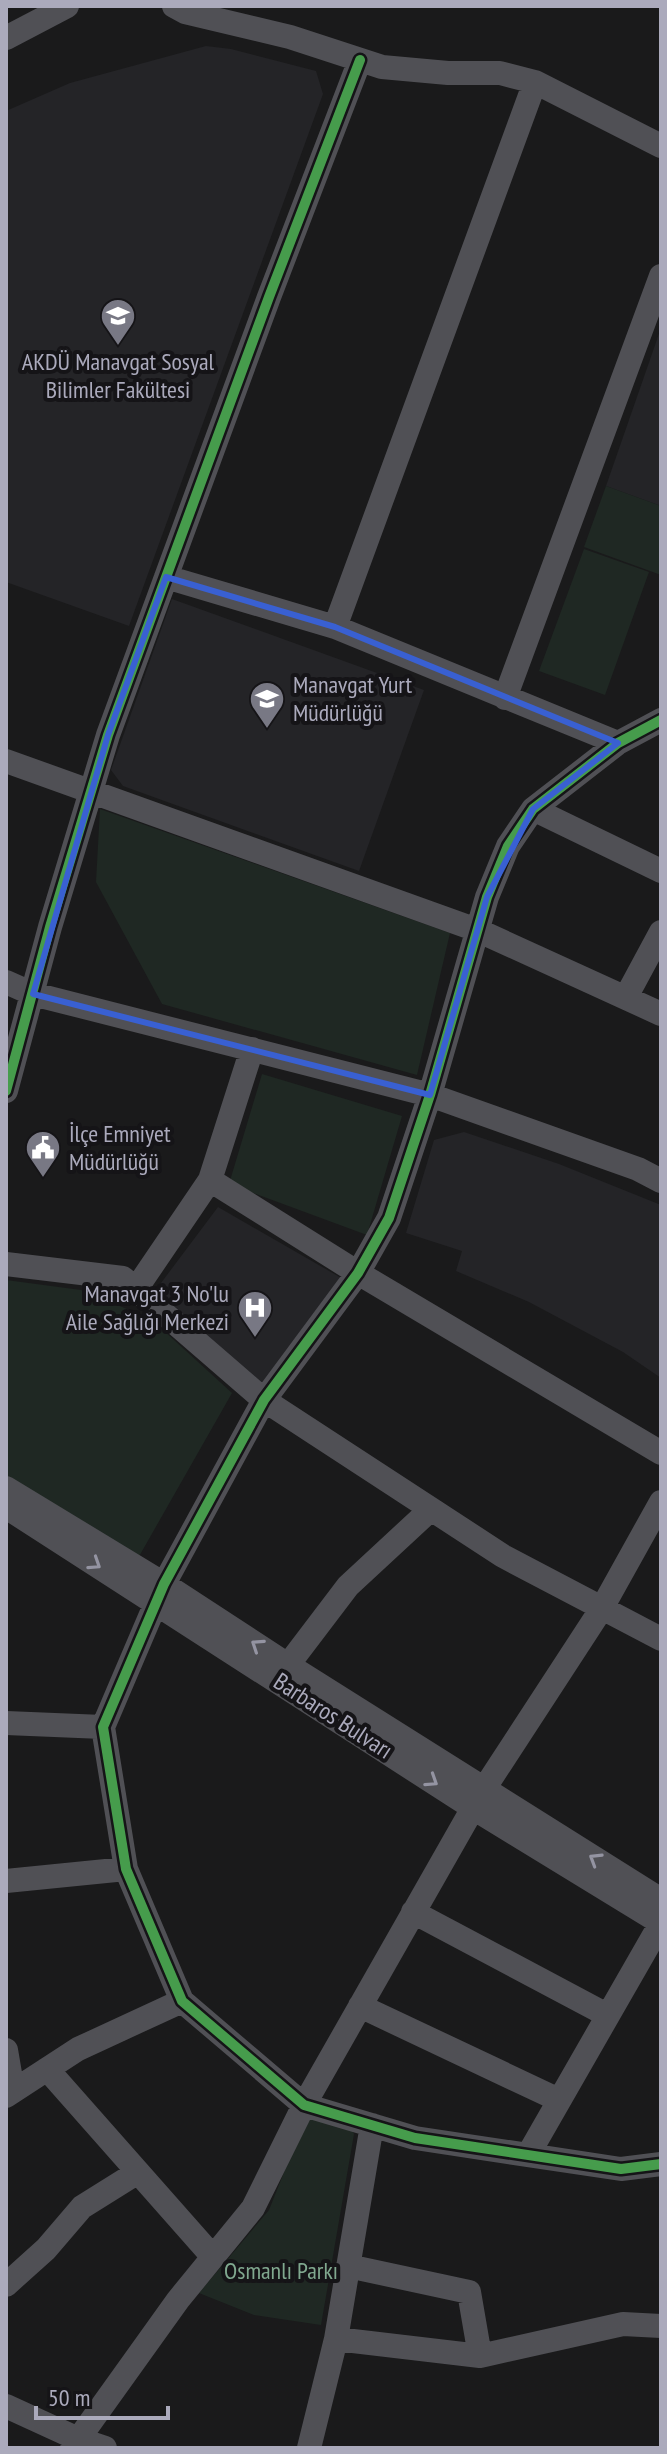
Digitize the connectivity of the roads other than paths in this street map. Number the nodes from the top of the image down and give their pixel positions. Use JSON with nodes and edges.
{"nodes":[{"id":1,"x":67,"y":6,"type":"edge"},
{"id":2,"x":174,"y":6,"type":"edge"},
{"id":3,"x":6,"y":38,"type":"edge"},
{"id":4,"x":360,"y":60,"type":"junction"},
{"id":5,"x":535,"y":82,"type":"junction"},
{"id":6,"x":661,"y":146,"type":"edge"},
{"id":7,"x":661,"y":276,"type":"edge"},
{"id":8,"x":166,"y":577,"type":"junction"},
{"id":9,"x":335,"y":627,"type":"junction"},
{"id":10,"x":505,"y":698,"type":"junction"},
{"id":11,"x":661,"y":720,"type":"edge"},
{"id":12,"x":618,"y":743,"type":"junction"},
{"id":13,"x":6,"y":761,"type":"edge"},
{"id":14,"x":92,"y":791,"type":"junction"},
{"id":15,"x":533,"y":809,"type":"junction"},
{"id":16,"x":661,"y":871,"type":"edge"},
{"id":17,"x":477,"y":930,"type":"junction"},
{"id":18,"x":661,"y":932,"type":"edge"},
{"id":19,"x":6,"y":982,"type":"edge"},
{"id":20,"x":33,"y":994,"type":"junction"},
{"id":21,"x":626,"y":997,"type":"junction"},
{"id":22,"x":661,"y":1014,"type":"edge"},
{"id":23,"x":252,"y":1049,"type":"junction"},
{"id":24,"x":6,"y":1091,"type":"edge"},
{"id":25,"x":430,"y":1095,"type":"junction"},
{"id":26,"x":210,"y":1180,"type":"junction"},
{"id":27,"x":661,"y":1181,"type":"edge"},
{"id":28,"x":6,"y":1264,"type":"edge"},
{"id":29,"x":358,"y":1273,"type":"junction"},
{"id":30,"x":136,"y":1289,"type":"junction"},
{"id":31,"x":264,"y":1400,"type":"junction"},
{"id":32,"x":661,"y":1453,"type":"edge"},
{"id":33,"x":6,"y":1488,"type":"edge"},
{"id":34,"x":661,"y":1502,"type":"edge"},
{"id":35,"x":6,"y":1507,"type":"edge"},
{"id":36,"x":430,"y":1510,"type":"junction"},
{"id":37,"x":160,"y":1593,"type":"junction"},
{"id":38,"x":602,"y":1608,"type":"junction"},
{"id":39,"x":661,"y":1639,"type":"edge"},
{"id":40,"x":288,"y":1665,"type":"junction"},
{"id":41,"x":6,"y":1723,"type":"edge"},
{"id":42,"x":103,"y":1727,"type":"junction"},
{"id":43,"x":478,"y":1798,"type":"junction"},
{"id":44,"x":126,"y":1869,"type":"junction"},
{"id":45,"x":6,"y":1881,"type":"edge"},
{"id":46,"x":661,"y":1900,"type":"edge"},
{"id":47,"x":413,"y":1912,"type":"junction"},
{"id":48,"x":661,"y":1923,"type":"edge"},
{"id":49,"x":182,"y":2001,"type":"junction"},
{"id":50,"x":360,"y":2006,"type":"junction"},
{"id":51,"x":607,"y":2015,"type":"junction"},
{"id":52,"x":6,"y":2050,"type":"edge"},
{"id":53,"x":47,"y":2069,"type":"junction"},
{"id":54,"x":10,"y":2093,"type":"edge"},
{"id":55,"x":559,"y":2100,"type":"junction"},
{"id":56,"x":304,"y":2105,"type":"junction"},
{"id":57,"x":372,"y":2125,"type":"junction"},
{"id":58,"x":528,"y":2155,"type":"junction"},
{"id":59,"x":661,"y":2164,"type":"edge"},
{"id":60,"x":138,"y":2172,"type":"junction"},
{"id":61,"x":213,"y":2257,"type":"junction"},
{"id":62,"x":348,"y":2266,"type":"junction"},
{"id":63,"x":6,"y":2285,"type":"edge"},
{"id":64,"x":661,"y":2326,"type":"edge"},
{"id":65,"x":336,"y":2339,"type":"junction"},
{"id":66,"x":480,"y":2356,"type":"junction"},
{"id":67,"x":6,"y":2406,"type":"edge"},
{"id":68,"x":75,"y":2443,"type":"edge"},
{"id":69,"x":105,"y":2448,"type":"edge"},
{"id":70,"x":309,"y":2448,"type":"edge"}],
"edges":[{"from":1,"to":3,"type":"street"},
{"from":2,"to":4,"type":"street"},
{"from":4,"to":5,"type":"street"},
{"from":4,"to":8,"type":"street"},
{"from":5,"to":6,"type":"street"},
{"from":5,"to":9,"type":"street"},
{"from":7,"to":10,"type":"street"},
{"from":8,"to":9,"type":"street"},
{"from":8,"to":14,"type":"street"},
{"from":9,"to":10,"type":"street"},
{"from":10,"to":12,"type":"street"},
{"from":11,"to":12,"type":"street"},
{"from":12,"to":15,"type":"street"},
{"from":13,"to":14,"type":"street"},
{"from":14,"to":17,"type":"street"},
{"from":14,"to":20,"type":"street"},
{"from":15,"to":16,"type":"street"},
{"from":15,"to":17,"type":"street"},
{"from":17,"to":21,"type":"street"},
{"from":17,"to":25,"type":"street"},
{"from":18,"to":21,"type":"street"},
{"from":19,"to":20,"type":"street"},
{"from":20,"to":23,"type":"street"},
{"from":20,"to":24,"type":"street"},
{"from":21,"to":22,"type":"street"},
{"from":23,"to":25,"type":"street"},
{"from":23,"to":26,"type":"street"},
{"from":25,"to":27,"type":"street"},
{"from":25,"to":29,"type":"street"},
{"from":26,"to":29,"type":"street"},
{"from":26,"to":30,"type":"street"},
{"from":28,"to":30,"type":"street"},
{"from":29,"to":31,"type":"street"},
{"from":29,"to":32,"type":"street"},
{"from":30,"to":31,"type":"street"},
{"from":31,"to":36,"type":"street"},
{"from":31,"to":37,"type":"street"},
{"from":33,"to":37,"type":"street","name":"Barbaros Bulvarı"},
{"from":34,"to":38,"type":"street"},
{"from":35,"to":37,"type":"street","name":"Barbaros Bulvarı","one_way":true},
{"from":36,"to":38,"type":"street"},
{"from":36,"to":40,"type":"street"},
{"from":40,"to":37,"type":"street","name":"Barbaros Bulvarı","one_way":true},
{"from":37,"to":42,"type":"street"},
{"from":37,"to":43,"type":"street","name":"Barbaros Bulvarı","one_way":true},
{"from":38,"to":39,"type":"street"},
{"from":38,"to":43,"type":"street"},
{"from":40,"to":43,"type":"street","name":"Barbaros Bulvarı"},
{"from":41,"to":42,"type":"street"},
{"from":42,"to":44,"type":"street"},
{"from":46,"to":43,"type":"street","name":"Barbaros Bulvarı","one_way":true},
{"from":43,"to":47,"type":"street"},
{"from":43,"to":48,"type":"street","name":"Barbaros Bulvarı"},
{"from":44,"to":45,"type":"street"},
{"from":44,"to":49,"type":"street"},
{"from":47,"to":50,"type":"street"},
{"from":47,"to":51,"type":"street"},
{"from":48,"to":51,"type":"street"},
{"from":49,"to":53,"type":"street"},
{"from":49,"to":56,"type":"street"},
{"from":50,"to":55,"type":"street"},
{"from":50,"to":56,"type":"street"},
{"from":51,"to":55,"type":"street"},
{"from":52,"to":54,"type":"street"},
{"from":53,"to":54,"type":"street"},
{"from":53,"to":60,"type":"street"},
{"from":55,"to":58,"type":"street"},
{"from":56,"to":57,"type":"street"},
{"from":56,"to":61,"type":"street"},
{"from":57,"to":58,"type":"street"},
{"from":57,"to":62,"type":"street"},
{"from":58,"to":59,"type":"street"},
{"from":60,"to":61,"type":"street"},
{"from":60,"to":63,"type":"street"},
{"from":61,"to":68,"type":"street"},
{"from":62,"to":65,"type":"street"},
{"from":62,"to":66,"type":"street"},
{"from":64,"to":66,"type":"street"},
{"from":65,"to":66,"type":"street"},
{"from":65,"to":70,"type":"street"},
{"from":67,"to":68,"type":"street"},
{"from":68,"to":69,"type":"street"}]}
